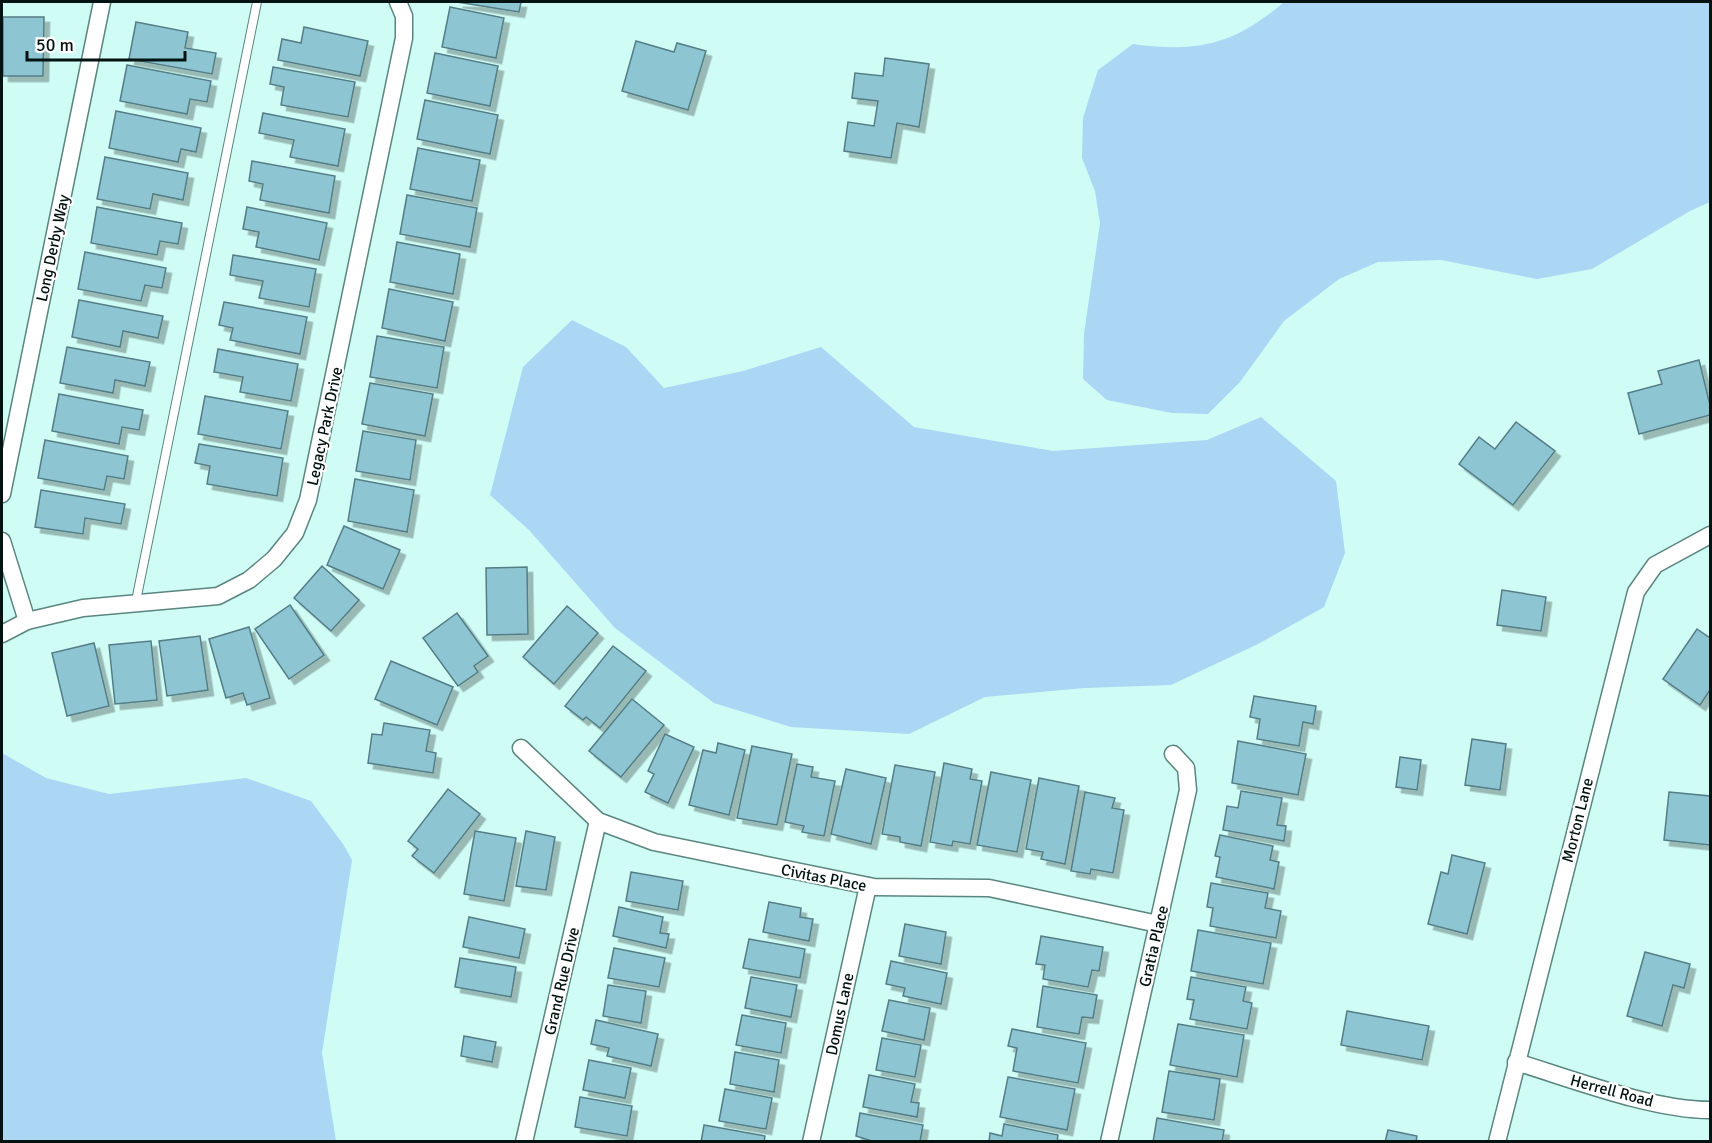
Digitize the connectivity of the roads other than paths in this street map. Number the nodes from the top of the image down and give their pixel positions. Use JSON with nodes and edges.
{"nodes":[{"id":1,"x":102,"y":2,"type":"edge"},
{"id":2,"x":257,"y":2,"type":"edge"},
{"id":3,"x":398,"y":2,"type":"edge"},
{"id":4,"x":2,"y":494,"type":"edge"},
{"id":5,"x":1710,"y":535,"type":"edge"},
{"id":6,"x":2,"y":541,"type":"edge"},
{"id":7,"x":136,"y":602,"type":"junction"},
{"id":8,"x":27,"y":621,"type":"junction"},
{"id":9,"x":2,"y":634,"type":"edge"},
{"id":10,"x":521,"y":748,"type":"dead end"},
{"id":11,"x":1173,"y":754,"type":"dead end"},
{"id":12,"x":598,"y":821,"type":"junction"},
{"id":13,"x":868,"y":886,"type":"junction"},
{"id":14,"x":1158,"y":924,"type":"junction"},
{"id":15,"x":1516,"y":1062,"type":"junction"},
{"id":16,"x":1710,"y":1110,"type":"edge"},
{"id":17,"x":524,"y":1142,"type":"edge"},
{"id":18,"x":811,"y":1142,"type":"edge"},
{"id":19,"x":1109,"y":1142,"type":"edge"},
{"id":20,"x":1497,"y":1142,"type":"edge"}],
"edges":[{"from":1,"to":4,"type":"street","name":"Long Derby Way"},
{"from":2,"to":7,"type":"lane"},
{"from":3,"to":7,"type":"street","name":"Legacy Park Drive"},
{"from":5,"to":15,"type":"street","name":"Morton Lane"},
{"from":6,"to":8,"type":"street"},
{"from":7,"to":8,"type":"street","name":"Legacy Park Drive"},
{"from":8,"to":9,"type":"street","name":"Legacy Park Drive"},
{"from":10,"to":12,"type":"street","name":"Civitas Place"},
{"from":11,"to":14,"type":"street","name":"Gratia Place"},
{"from":12,"to":13,"type":"street","name":"Civitas Place"},
{"from":12,"to":17,"type":"street","name":"Grand Rue Drive"},
{"from":13,"to":14,"type":"street","name":"Civitas Place"},
{"from":13,"to":18,"type":"street","name":"Domus Lane"},
{"from":14,"to":19,"type":"street","name":"Gratia Place"},
{"from":15,"to":16,"type":"street","name":"Herrell Road"},
{"from":15,"to":20,"type":"street","name":"Morton Lane"}]}
